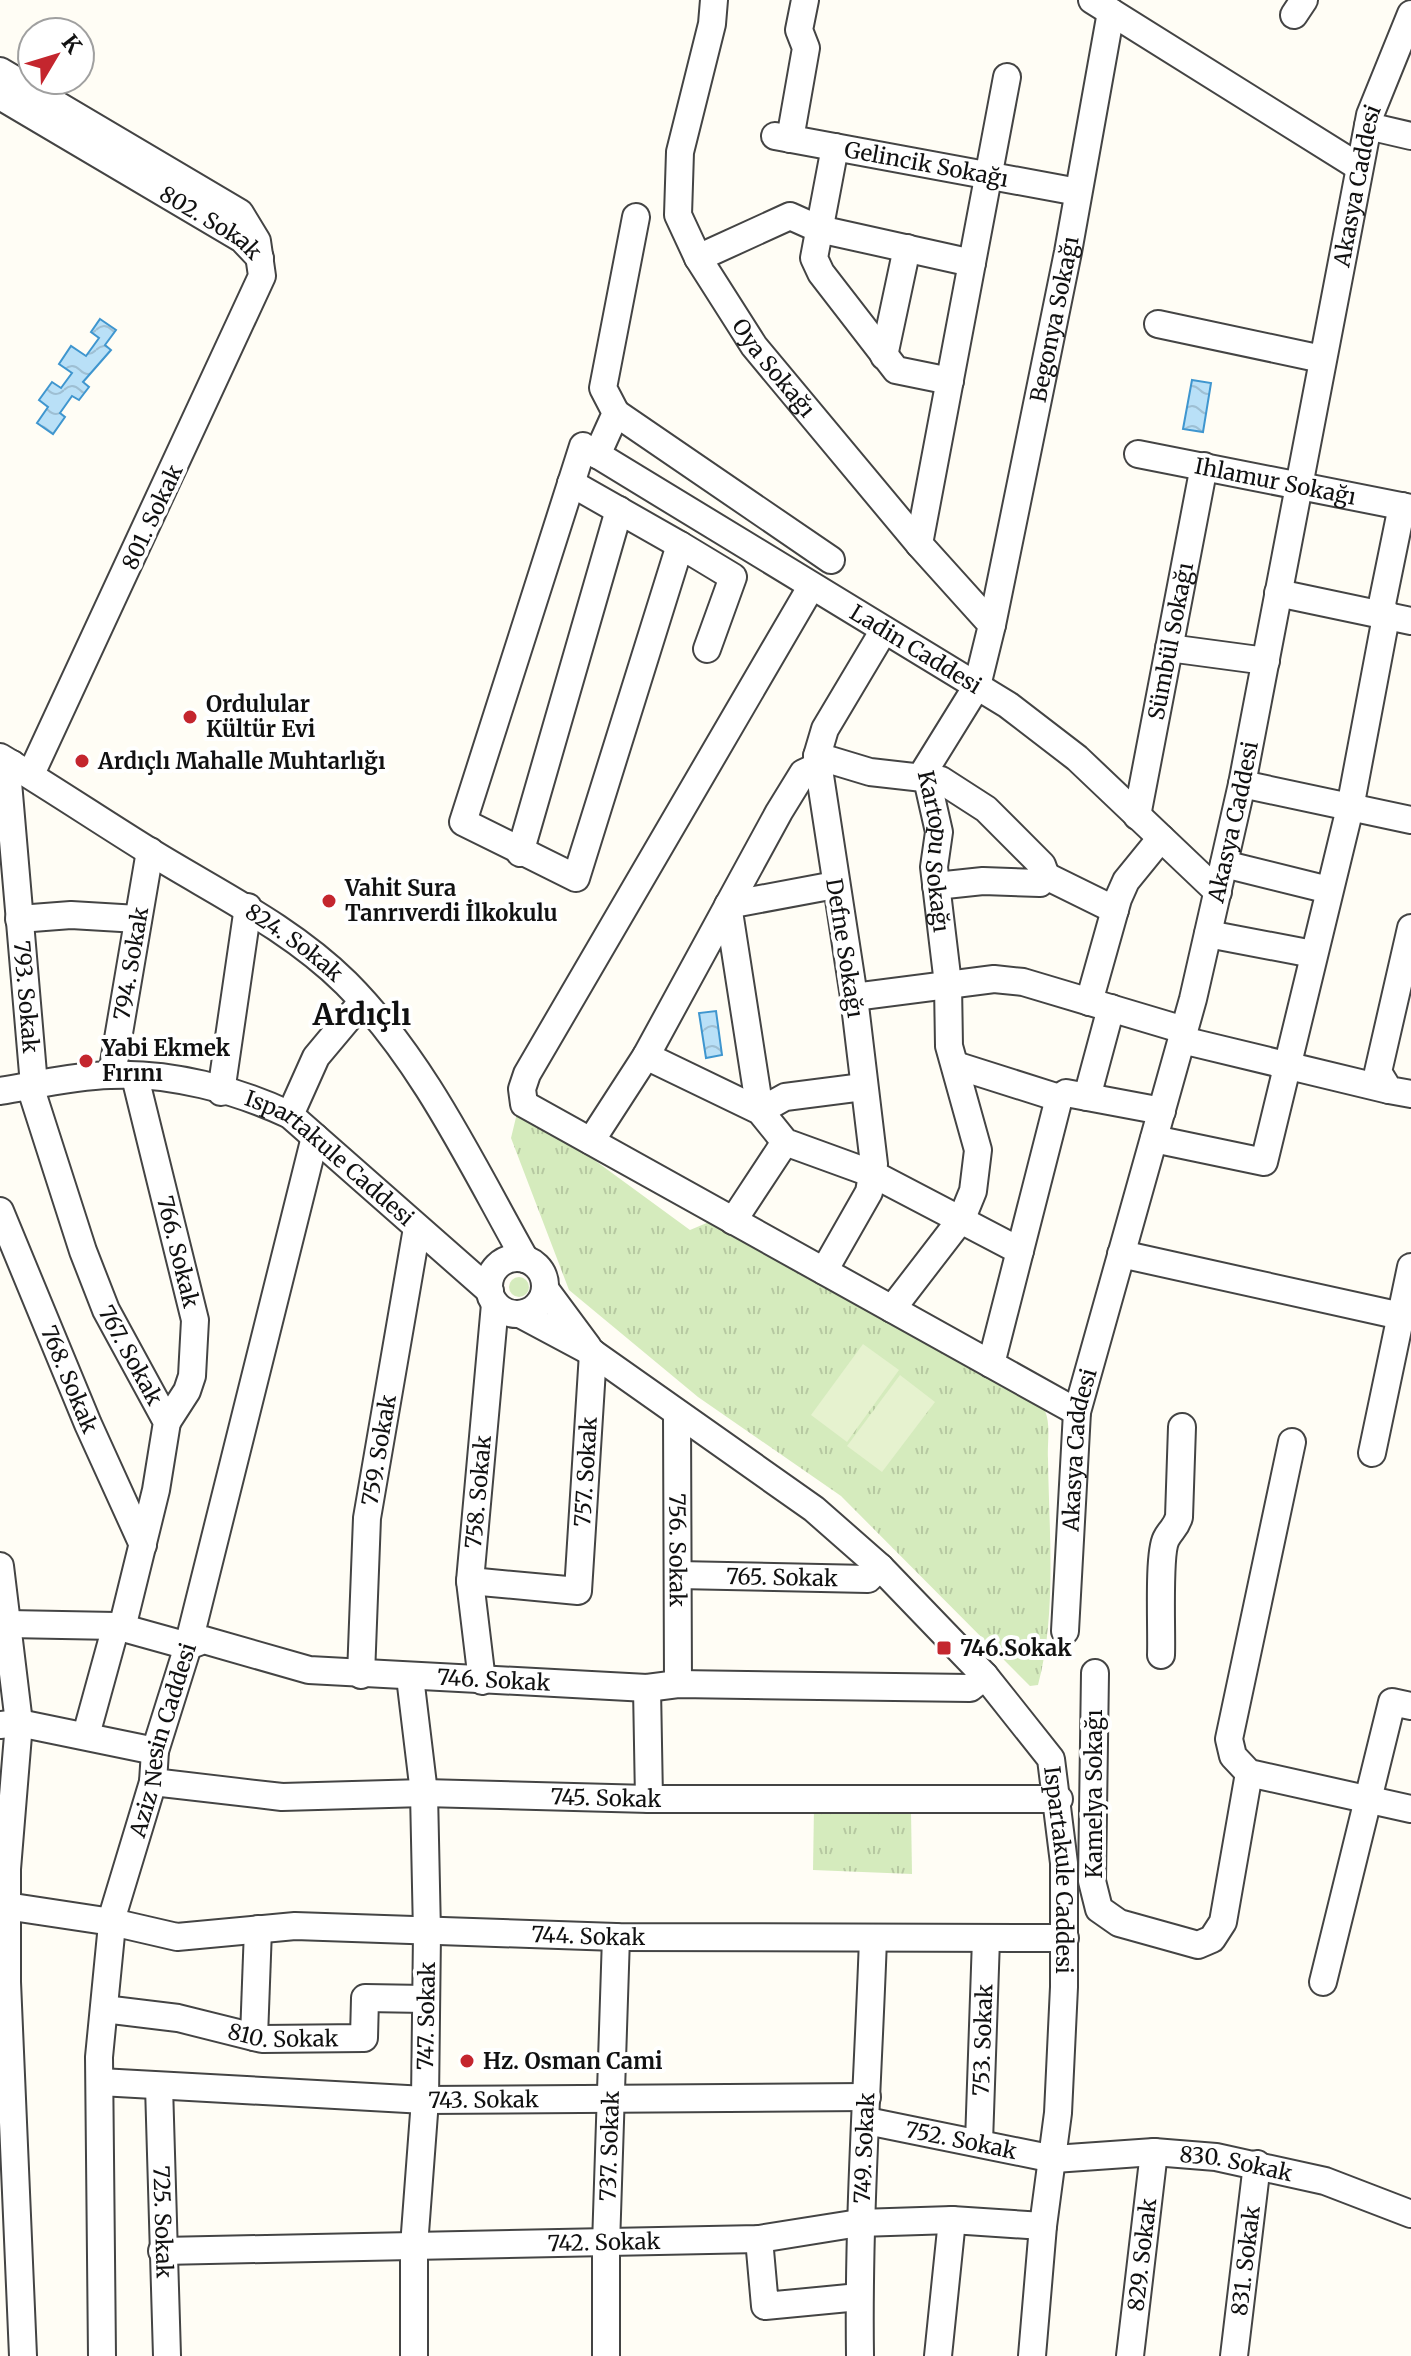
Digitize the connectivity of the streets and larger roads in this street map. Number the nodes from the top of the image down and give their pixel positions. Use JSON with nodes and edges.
{"nodes":[{"id":1,"x":714,"y":0,"type":"edge"},
{"id":2,"x":805,"y":0,"type":"edge"},
{"id":3,"x":1101,"y":6,"type":"edge"},
{"id":4,"x":1411,"y":14,"type":"edge"},
{"id":5,"x":0,"y":71,"type":"edge"},
{"id":6,"x":1007,"y":77,"type":"dead end"},
{"id":7,"x":0,"y":96,"type":"edge"},
{"id":8,"x":1368,"y":126,"type":"junction"},
{"id":9,"x":1411,"y":136,"type":"edge"},
{"id":10,"x":835,"y":147,"type":"junction"},
{"id":11,"x":1359,"y":167,"type":"junction"},
{"id":12,"x":988,"y":175,"type":"junction"},
{"id":13,"x":1078,"y":192,"type":"junction"},
{"id":14,"x":636,"y":217,"type":"dead end"},
{"id":15,"x":819,"y":229,"type":"junction"},
{"id":16,"x":907,"y":248,"type":"junction"},
{"id":17,"x":260,"y":258,"type":"junction"},
{"id":18,"x":698,"y":258,"type":"junction"},
{"id":19,"x":972,"y":263,"type":"junction"},
{"id":20,"x":1158,"y":324,"type":"dead end"},
{"id":21,"x":884,"y":356,"type":"junction"},
{"id":22,"x":1322,"y":359,"type":"junction"},
{"id":23,"x":950,"y":381,"type":"junction"},
{"id":24,"x":616,"y":413,"type":"junction"},
{"id":25,"x":590,"y":450,"type":"junction"},
{"id":26,"x":1138,"y":454,"type":"dead end"},
{"id":27,"x":1204,"y":466,"type":"junction"},
{"id":28,"x":571,"y":483,"type":"junction"},
{"id":29,"x":1299,"y":484,"type":"junction"},
{"id":30,"x":1407,"y":507,"type":"edge"},
{"id":31,"x":619,"y":510,"type":"junction"},
{"id":32,"x":919,"y":544,"type":"junction"},
{"id":33,"x":680,"y":545,"type":"junction"},
{"id":34,"x":831,"y":560,"type":"dead end"},
{"id":35,"x":811,"y":587,"type":"junction"},
{"id":36,"x":1278,"y":593,"type":"junction"},
{"id":37,"x":1398,"y":619,"type":"edge"},
{"id":38,"x":992,"y":625,"type":"junction"},
{"id":39,"x":884,"y":630,"type":"junction"},
{"id":40,"x":1169,"y":648,"type":"junction"},
{"id":41,"x":707,"y":649,"type":"dead end"},
{"id":42,"x":1266,"y":661,"type":"junction"},
{"id":43,"x":977,"y":686,"type":"junction"},
{"id":44,"x":818,"y":761,"type":"junction"},
{"id":45,"x":14,"y":765,"type":"edge"},
{"id":46,"x":927,"y":777,"type":"junction"},
{"id":47,"x":1242,"y":784,"type":"junction"},
{"id":48,"x":1350,"y":808,"type":"junction"},
{"id":49,"x":1137,"y":816,"type":"junction"},
{"id":50,"x":1411,"y":820,"type":"edge"},
{"id":51,"x":1161,"y":838,"type":"junction"},
{"id":52,"x":150,"y":851,"type":"junction"},
{"id":53,"x":520,"y":853,"type":"junction"},
{"id":54,"x":1224,"y":864,"type":"junction"},
{"id":55,"x":1046,"y":876,"type":"junction"},
{"id":56,"x":835,"y":885,"type":"junction"},
{"id":57,"x":936,"y":886,"type":"junction"},
{"id":58,"x":1329,"y":890,"type":"junction"},
{"id":59,"x":1218,"y":892,"type":"junction"},
{"id":60,"x":728,"y":905,"type":"junction"},
{"id":61,"x":248,"y":907,"type":"junction"},
{"id":62,"x":1115,"y":910,"type":"junction"},
{"id":63,"x":19,"y":919,"type":"junction"},
{"id":64,"x":138,"y":919,"type":"junction"},
{"id":65,"x":1411,"y":928,"type":"edge"},
{"id":66,"x":1208,"y":934,"type":"junction"},
{"id":67,"x":1313,"y":954,"type":"junction"},
{"id":68,"x":948,"y":984,"type":"junction"},
{"id":69,"x":854,"y":997,"type":"junction"},
{"id":70,"x":362,"y":1002,"type":"junction"},
{"id":71,"x":1100,"y":1005,"type":"junction"},
{"id":72,"x":1402,"y":1005,"type":"edge"},
{"id":73,"x":1183,"y":1035,"type":"junction"},
{"id":74,"x":646,"y":1056,"type":"junction"},
{"id":75,"x":955,"y":1065,"type":"junction"},
{"id":76,"x":1287,"y":1066,"type":"junction"},
{"id":77,"x":124,"y":1076,"type":"junction"},
{"id":78,"x":32,"y":1086,"type":"junction"},
{"id":79,"x":863,"y":1087,"type":"junction"},
{"id":80,"x":0,"y":1091,"type":"edge"},
{"id":81,"x":221,"y":1092,"type":"junction"},
{"id":82,"x":1400,"y":1092,"type":"edge"},
{"id":83,"x":1087,"y":1097,"type":"junction"},
{"id":84,"x":1059,"y":1098,"type":"junction"},
{"id":85,"x":760,"y":1111,"type":"junction"},
{"id":86,"x":1162,"y":1111,"type":"junction"},
{"id":87,"x":290,"y":1115,"type":"junction"},
{"id":88,"x":315,"y":1137,"type":"junction"},
{"id":89,"x":1154,"y":1139,"type":"junction"},
{"id":90,"x":591,"y":1141,"type":"junction"},
{"id":91,"x":785,"y":1142,"type":"junction"},
{"id":92,"x":873,"y":1174,"type":"junction"},
{"id":93,"x":0,"y":1211,"type":"edge"},
{"id":94,"x":962,"y":1218,"type":"junction"},
{"id":95,"x":733,"y":1221,"type":"junction"},
{"id":96,"x":417,"y":1228,"type":"junction"},
{"id":97,"x":1020,"y":1251,"type":"junction"},
{"id":98,"x":1121,"y":1254,"type":"junction"},
{"id":99,"x":525,"y":1259,"type":"junction"},
{"id":100,"x":1411,"y":1267,"type":"edge"},
{"id":101,"x":824,"y":1271,"type":"junction"},
{"id":102,"x":545,"y":1289,"type":"junction"},
{"id":103,"x":493,"y":1298,"type":"junction"},
{"id":104,"x":892,"y":1309,"type":"junction"},
{"id":105,"x":520,"y":1314,"type":"junction"},
{"id":106,"x":1401,"y":1316,"type":"junction"},
{"id":107,"x":593,"y":1353,"type":"junction"},
{"id":108,"x":991,"y":1364,"type":"junction"},
{"id":109,"x":1077,"y":1412,"type":"junction"},
{"id":110,"x":677,"y":1414,"type":"junction"},
{"id":111,"x":167,"y":1422,"type":"junction"},
{"id":112,"x":1182,"y":1427,"type":"dead end"},
{"id":113,"x":1292,"y":1442,"type":"dead end"},
{"id":114,"x":1372,"y":1453,"type":"dead end"},
{"id":115,"x":143,"y":1545,"type":"junction"},
{"id":116,"x":0,"y":1566,"type":"edge"},
{"id":117,"x":880,"y":1567,"type":"junction"},
{"id":118,"x":678,"y":1575,"type":"junction"},
{"id":119,"x":470,"y":1581,"type":"junction"},
{"id":120,"x":8,"y":1624,"type":"junction"},
{"id":121,"x":119,"y":1627,"type":"junction"},
{"id":122,"x":1065,"y":1631,"type":"dead end"},
{"id":123,"x":188,"y":1646,"type":"junction"},
{"id":124,"x":1161,"y":1655,"type":"dead end"},
{"id":125,"x":1095,"y":1673,"type":"dead end"},
{"id":126,"x":361,"y":1675,"type":"junction"},
{"id":127,"x":985,"y":1676,"type":"junction"},
{"id":128,"x":410,"y":1677,"type":"junction"},
{"id":129,"x":482,"y":1681,"type":"junction"},
{"id":130,"x":678,"y":1684,"type":"junction"},
{"id":131,"x":647,"y":1688,"type":"junction"},
{"id":132,"x":1411,"y":1706,"type":"edge"},
{"id":133,"x":9,"y":1724,"type":"edge"},
{"id":134,"x":86,"y":1735,"type":"junction"},
{"id":135,"x":155,"y":1751,"type":"junction"},
{"id":136,"x":1249,"y":1773,"type":"junction"},
{"id":137,"x":153,"y":1782,"type":"junction"},
{"id":138,"x":7,"y":1790,"type":"edge"},
{"id":139,"x":424,"y":1793,"type":"junction"},
{"id":140,"x":1366,"y":1798,"type":"junction"},
{"id":141,"x":649,"y":1799,"type":"junction"},
{"id":142,"x":1059,"y":1799,"type":"junction"},
{"id":143,"x":1411,"y":1809,"type":"edge"},
{"id":144,"x":4,"y":1905,"type":"edge"},
{"id":145,"x":112,"y":1922,"type":"junction"},
{"id":146,"x":258,"y":1929,"type":"junction"},
{"id":147,"x":427,"y":1933,"type":"junction"},
{"id":148,"x":616,"y":1937,"type":"junction"},
{"id":149,"x":1065,"y":1938,"type":"junction"},
{"id":150,"x":873,"y":1939,"type":"junction"},
{"id":151,"x":986,"y":1939,"type":"junction"},
{"id":152,"x":1323,"y":1982,"type":"dead end"},
{"id":153,"x":3,"y":1983,"type":"edge"},
{"id":154,"x":426,"y":1999,"type":"junction"},
{"id":155,"x":104,"y":2009,"type":"junction"},
{"id":156,"x":254,"y":2037,"type":"junction"},
{"id":157,"x":100,"y":2082,"type":"junction"},
{"id":158,"x":159,"y":2086,"type":"junction"},
{"id":159,"x":610,"y":2098,"type":"junction"},
{"id":160,"x":425,"y":2100,"type":"junction"},
{"id":161,"x":867,"y":2109,"type":"junction"},
{"id":162,"x":979,"y":2142,"type":"junction"},
{"id":163,"x":1154,"y":2152,"type":"junction"},
{"id":164,"x":1054,"y":2159,"type":"junction"},
{"id":165,"x":1257,"y":2164,"type":"junction"},
{"id":166,"x":8,"y":2167,"type":"edge"},
{"id":167,"x":1411,"y":2214,"type":"edge"},
{"id":168,"x":952,"y":2220,"type":"junction"},
{"id":169,"x":859,"y":2223,"type":"junction"},
{"id":170,"x":1043,"y":2226,"type":"junction"},
{"id":171,"x":759,"y":2239,"type":"junction"},
{"id":172,"x":606,"y":2245,"type":"junction"},
{"id":173,"x":414,"y":2246,"type":"junction"},
{"id":174,"x":162,"y":2251,"type":"junction"},
{"id":175,"x":10,"y":2261,"type":"edge"},
{"id":176,"x":859,"y":2297,"type":"junction"},
{"id":177,"x":23,"y":2356,"type":"edge"},
{"id":178,"x":102,"y":2356,"type":"edge"},
{"id":179,"x":167,"y":2356,"type":"edge"},
{"id":180,"x":414,"y":2356,"type":"edge"},
{"id":181,"x":606,"y":2356,"type":"edge"},
{"id":182,"x":860,"y":2356,"type":"edge"},
{"id":183,"x":938,"y":2356,"type":"edge"},
{"id":184,"x":1032,"y":2356,"type":"edge"},
{"id":185,"x":1130,"y":2356,"type":"edge"},
{"id":186,"x":1234,"y":2356,"type":"edge"}],
"edges":[{"from":1,"to":18,"type":"street","name":"Oya Sokağı"},
{"from":2,"to":10,"type":"street","name":"Gelincik Sokağı"},
{"from":3,"to":11,"type":"street"},
{"from":3,"to":13,"type":"street","name":"Begonya Sokağı"},
{"from":4,"to":8,"type":"street","name":"Akasya Caddesi"},
{"from":5,"to":17,"type":"street","name":"802. Sokak"},
{"from":6,"to":12,"type":"street"},
{"from":7,"to":17,"type":"street","name":"802. Sokak"},
{"from":8,"to":9,"type":"street"},
{"from":8,"to":11,"type":"street","name":"Akasya Caddesi"},
{"from":10,"to":12,"type":"street","name":"Gelincik Sokağı"},
{"from":10,"to":15,"type":"street"},
{"from":11,"to":22,"type":"street","name":"Akasya Caddesi"},
{"from":12,"to":13,"type":"street","name":"Gelincik Sokağı"},
{"from":12,"to":19,"type":"street"},
{"from":13,"to":38,"type":"street","name":"Begonya Sokağı"},
{"from":14,"to":24,"type":"street"},
{"from":15,"to":16,"type":"street"},
{"from":15,"to":18,"type":"street"},
{"from":15,"to":21,"type":"street"},
{"from":16,"to":19,"type":"street"},
{"from":16,"to":21,"type":"street"},
{"from":17,"to":45,"type":"street","name":"801. Sokak"},
{"from":18,"to":32,"type":"street","name":"Oya Sokağı"},
{"from":19,"to":23,"type":"street"},
{"from":20,"to":22,"type":"street"},
{"from":21,"to":23,"type":"street"},
{"from":22,"to":29,"type":"street","name":"Akasya Caddesi"},
{"from":23,"to":32,"type":"street"},
{"from":24,"to":25,"type":"street"},
{"from":24,"to":34,"type":"street"},
{"from":25,"to":28,"type":"street"},
{"from":25,"to":35,"type":"street","name":"Ladin Caddesi"},
{"from":26,"to":27,"type":"street","name":"Ihlamur Sokağı"},
{"from":27,"to":29,"type":"street","name":"Ihlamur Sokağı"},
{"from":27,"to":40,"type":"street","name":"Sümbül Sokağı"},
{"from":28,"to":31,"type":"street"},
{"from":28,"to":53,"type":"street"},
{"from":29,"to":30,"type":"street","name":"Ihlamur Sokağı"},
{"from":29,"to":36,"type":"street","name":"Akasya Caddesi"},
{"from":30,"to":37,"type":"street"},
{"from":31,"to":33,"type":"street"},
{"from":31,"to":53,"type":"street"},
{"from":32,"to":38,"type":"street","name":"Oya Sokağı"},
{"from":33,"to":41,"type":"street"},
{"from":33,"to":53,"type":"street"},
{"from":35,"to":39,"type":"street","name":"Ladin Caddesi"},
{"from":35,"to":90,"type":"street"},
{"from":36,"to":37,"type":"street"},
{"from":36,"to":42,"type":"street","name":"Akasya Caddesi"},
{"from":37,"to":48,"type":"street"},
{"from":38,"to":43,"type":"street"},
{"from":39,"to":43,"type":"street","name":"Ladin Caddesi"},
{"from":39,"to":44,"type":"street","name":"Defne Sokağı"},
{"from":40,"to":42,"type":"street"},
{"from":40,"to":49,"type":"street","name":"Sümbül Sokağı"},
{"from":42,"to":47,"type":"street","name":"Akasya Caddesi"},
{"from":43,"to":46,"type":"street","name":"Kartopu Sokağı"},
{"from":43,"to":49,"type":"street","name":"Ladin Caddesi"},
{"from":44,"to":46,"type":"street"},
{"from":44,"to":56,"type":"street","name":"Defne Sokağı"},
{"from":44,"to":60,"type":"street"},
{"from":45,"to":52,"type":"street","name":"824. Sokak"},
{"from":45,"to":63,"type":"street","name":"793. Sokak"},
{"from":46,"to":55,"type":"street"},
{"from":46,"to":57,"type":"street","name":"Kartopu Sokağı"},
{"from":47,"to":48,"type":"street"},
{"from":47,"to":54,"type":"street","name":"Akasya Caddesi"},
{"from":48,"to":50,"type":"street"},
{"from":48,"to":58,"type":"street"},
{"from":49,"to":51,"type":"street","name":"Ladin Caddesi"},
{"from":51,"to":59,"type":"street","name":"Ladin Caddesi"},
{"from":51,"to":62,"type":"street"},
{"from":52,"to":61,"type":"street","name":"824. Sokak"},
{"from":52,"to":64,"type":"street","name":"794. Sokak"},
{"from":54,"to":58,"type":"street"},
{"from":54,"to":59,"type":"street","name":"Akasya Caddesi"},
{"from":55,"to":57,"type":"street"},
{"from":55,"to":62,"type":"street"},
{"from":56,"to":60,"type":"street"},
{"from":56,"to":69,"type":"street","name":"Defne Sokağı"},
{"from":57,"to":68,"type":"street","name":"Kartopu Sokağı"},
{"from":58,"to":67,"type":"street"},
{"from":59,"to":66,"type":"street","name":"Akasya Caddesi"},
{"from":60,"to":74,"type":"street"},
{"from":60,"to":85,"type":"street"},
{"from":61,"to":70,"type":"street","name":"824. Sokak"},
{"from":61,"to":81,"type":"street"},
{"from":62,"to":71,"type":"street"},
{"from":63,"to":64,"type":"street"},
{"from":63,"to":78,"type":"street","name":"793. Sokak"},
{"from":64,"to":77,"type":"street","name":"794. Sokak"},
{"from":65,"to":72,"type":"street"},
{"from":66,"to":67,"type":"street"},
{"from":66,"to":73,"type":"street","name":"Akasya Caddesi"},
{"from":67,"to":76,"type":"street"},
{"from":68,"to":69,"type":"street"},
{"from":68,"to":71,"type":"street"},
{"from":68,"to":75,"type":"street","name":"Kartopu Sokağı"},
{"from":69,"to":79,"type":"street","name":"Defne Sokağı"},
{"from":70,"to":87,"type":"street"},
{"from":70,"to":99,"type":"street","name":"824. Sokak"},
{"from":71,"to":73,"type":"street"},
{"from":71,"to":83,"type":"street"},
{"from":72,"to":82,"type":"street"},
{"from":73,"to":76,"type":"street"},
{"from":73,"to":86,"type":"street","name":"Akasya Caddesi"},
{"from":74,"to":85,"type":"street"},
{"from":74,"to":90,"type":"street"},
{"from":75,"to":84,"type":"street"},
{"from":75,"to":94,"type":"street","name":"Kartopu Sokağı"},
{"from":76,"to":82,"type":"street"},
{"from":76,"to":89,"type":"street"},
{"from":77,"to":78,"type":"street","name":"Ispartakule Caddesi"},
{"from":77,"to":81,"type":"street","name":"Ispartakule Caddesi"},
{"from":77,"to":111,"type":"street","name":"766. Sokak"},
{"from":78,"to":80,"type":"street","name":"Ispartakule Caddesi"},
{"from":78,"to":111,"type":"street","name":"767. Sokak"},
{"from":79,"to":85,"type":"street"},
{"from":79,"to":92,"type":"street","name":"Defne Sokağı"},
{"from":81,"to":87,"type":"street","name":"Ispartakule Caddesi"},
{"from":83,"to":84,"type":"street"},
{"from":83,"to":86,"type":"street"},
{"from":84,"to":97,"type":"street"},
{"from":85,"to":91,"type":"street"},
{"from":86,"to":89,"type":"street","name":"Akasya Caddesi"},
{"from":87,"to":88,"type":"street","name":"Ispartakule Caddesi"},
{"from":88,"to":96,"type":"street","name":"Ispartakule Caddesi"},
{"from":88,"to":123,"type":"street","name":"Aziz Nesin Caddesi"},
{"from":89,"to":98,"type":"street","name":"Akasya Caddesi"},
{"from":90,"to":95,"type":"street"},
{"from":91,"to":92,"type":"street"},
{"from":91,"to":95,"type":"street"},
{"from":92,"to":94,"type":"street"},
{"from":92,"to":101,"type":"street","name":"Defne Sokağı"},
{"from":93,"to":115,"type":"street","name":"768. Sokak"},
{"from":94,"to":97,"type":"street"},
{"from":94,"to":104,"type":"street","name":"Kartopu Sokağı"},
{"from":95,"to":101,"type":"street"},
{"from":96,"to":103,"type":"street","name":"Ispartakule Caddesi"},
{"from":96,"to":126,"type":"street","name":"759. Sokak"},
{"from":97,"to":108,"type":"street"},
{"from":98,"to":106,"type":"street"},
{"from":98,"to":109,"type":"street","name":"Akasya Caddesi"},
{"from":99,"to":102,"type":"street"},
{"from":99,"to":103,"type":"street"},
{"from":100,"to":106,"type":"street"},
{"from":101,"to":104,"type":"street"},
{"from":102,"to":105,"type":"street"},
{"from":102,"to":107,"type":"street","name":"Ispartakule Caddesi"},
{"from":103,"to":105,"type":"street"},
{"from":103,"to":119,"type":"street","name":"758. Sokak"},
{"from":104,"to":108,"type":"street"},
{"from":105,"to":107,"type":"street","name":"Ispartakule Caddesi"},
{"from":106,"to":114,"type":"street"},
{"from":107,"to":110,"type":"street","name":"Ispartakule Caddesi"},
{"from":107,"to":119,"type":"street","name":"757. Sokak"},
{"from":108,"to":109,"type":"street"},
{"from":109,"to":122,"type":"street","name":"Akasya Caddesi"},
{"from":110,"to":117,"type":"street","name":"Ispartakule Caddesi"},
{"from":110,"to":118,"type":"street","name":"756. Sokak"},
{"from":111,"to":115,"type":"street","name":"767. Sokak"},
{"from":112,"to":124,"type":"street"},
{"from":113,"to":136,"type":"street"},
{"from":115,"to":121,"type":"street","name":"767. Sokak"},
{"from":116,"to":120,"type":"street"},
{"from":117,"to":118,"type":"street","name":"765. Sokak"},
{"from":117,"to":127,"type":"street","name":"Ispartakule Caddesi"},
{"from":118,"to":130,"type":"street","name":"756. Sokak"},
{"from":119,"to":129,"type":"street","name":"758. Sokak"},
{"from":120,"to":121,"type":"street","name":"746. Sokak"},
{"from":120,"to":133,"type":"street"},
{"from":121,"to":123,"type":"street","name":"746. Sokak"},
{"from":121,"to":134,"type":"street","name":"767. Sokak"},
{"from":123,"to":126,"type":"street","name":"746. Sokak"},
{"from":123,"to":135,"type":"street","name":"Aziz Nesin Caddesi"},
{"from":125,"to":136,"type":"street","name":"Kamelya Sokağı"},
{"from":126,"to":128,"type":"street","name":"746. Sokak"},
{"from":127,"to":130,"type":"street","name":"746. Sokak"},
{"from":127,"to":142,"type":"street","name":"Ispartakule Caddesi"},
{"from":128,"to":129,"type":"street","name":"746. Sokak"},
{"from":128,"to":139,"type":"street","name":"747. Sokak"},
{"from":129,"to":131,"type":"street","name":"746. Sokak"},
{"from":130,"to":131,"type":"street","name":"746. Sokak"},
{"from":131,"to":141,"type":"street"},
{"from":132,"to":140,"type":"street"},
{"from":133,"to":134,"type":"street"},
{"from":133,"to":138,"type":"street"},
{"from":134,"to":135,"type":"street"},
{"from":135,"to":137,"type":"street","name":"Aziz Nesin Caddesi"},
{"from":136,"to":140,"type":"street"},
{"from":137,"to":139,"type":"street","name":"745. Sokak"},
{"from":137,"to":145,"type":"street","name":"Aziz Nesin Caddesi"},
{"from":138,"to":144,"type":"street"},
{"from":139,"to":141,"type":"street","name":"745. Sokak"},
{"from":139,"to":147,"type":"street","name":"747. Sokak"},
{"from":140,"to":143,"type":"street"},
{"from":140,"to":152,"type":"street"},
{"from":141,"to":142,"type":"street","name":"745. Sokak"},
{"from":142,"to":149,"type":"street","name":"Ispartakule Caddesi"},
{"from":144,"to":145,"type":"street","name":"744. Sokak"},
{"from":144,"to":153,"type":"street"},
{"from":145,"to":146,"type":"street","name":"744. Sokak"},
{"from":145,"to":155,"type":"street","name":"Aziz Nesin Caddesi"},
{"from":146,"to":147,"type":"street","name":"744. Sokak"},
{"from":146,"to":156,"type":"street"},
{"from":147,"to":148,"type":"street","name":"744. Sokak"},
{"from":147,"to":154,"type":"street","name":"747. Sokak"},
{"from":148,"to":150,"type":"street","name":"744. Sokak"},
{"from":148,"to":159,"type":"street","name":"737. Sokak"},
{"from":149,"to":151,"type":"street","name":"744. Sokak"},
{"from":149,"to":164,"type":"street","name":"Ispartakule Caddesi"},
{"from":150,"to":151,"type":"street","name":"744. Sokak"},
{"from":150,"to":161,"type":"street","name":"749. Sokak"},
{"from":151,"to":162,"type":"street","name":"753. Sokak"},
{"from":153,"to":166,"type":"street"},
{"from":154,"to":156,"type":"street","name":"810. Sokak"},
{"from":154,"to":160,"type":"street","name":"747. Sokak"},
{"from":155,"to":156,"type":"street","name":"810. Sokak"},
{"from":155,"to":157,"type":"street","name":"Aziz Nesin Caddesi"},
{"from":157,"to":158,"type":"street","name":"743. Sokak"},
{"from":157,"to":178,"type":"street","name":"Aziz Nesin Caddesi"},
{"from":158,"to":160,"type":"street","name":"743. Sokak"},
{"from":158,"to":174,"type":"street","name":"725. Sokak"},
{"from":159,"to":160,"type":"street","name":"743. Sokak"},
{"from":159,"to":161,"type":"street","name":"743. Sokak"},
{"from":159,"to":172,"type":"street","name":"737. Sokak"},
{"from":160,"to":173,"type":"street","name":"747. Sokak"},
{"from":161,"to":162,"type":"street","name":"752. Sokak"},
{"from":161,"to":169,"type":"street","name":"749. Sokak"},
{"from":162,"to":164,"type":"street","name":"752. Sokak"},
{"from":163,"to":164,"type":"street","name":"830. Sokak"},
{"from":163,"to":165,"type":"street","name":"830. Sokak"},
{"from":163,"to":185,"type":"street","name":"829. Sokak"},
{"from":164,"to":170,"type":"street","name":"Ispartakule Caddesi"},
{"from":165,"to":167,"type":"street","name":"830. Sokak"},
{"from":165,"to":186,"type":"street","name":"831. Sokak"},
{"from":166,"to":175,"type":"street"},
{"from":168,"to":169,"type":"street","name":"742. Sokak"},
{"from":168,"to":170,"type":"street","name":"742. Sokak"},
{"from":168,"to":183,"type":"street"},
{"from":169,"to":171,"type":"street","name":"742. Sokak"},
{"from":169,"to":176,"type":"street","name":"749. Sokak"},
{"from":170,"to":184,"type":"street","name":"Ispartakule Caddesi"},
{"from":171,"to":172,"type":"street","name":"742. Sokak"},
{"from":171,"to":176,"type":"street"},
{"from":172,"to":173,"type":"street","name":"742. Sokak"},
{"from":172,"to":181,"type":"street","name":"737. Sokak"},
{"from":173,"to":174,"type":"street","name":"742. Sokak"},
{"from":173,"to":180,"type":"street","name":"747. Sokak"},
{"from":174,"to":179,"type":"street","name":"725. Sokak"},
{"from":175,"to":177,"type":"street"},
{"from":176,"to":182,"type":"street","name":"749. Sokak"}]}
